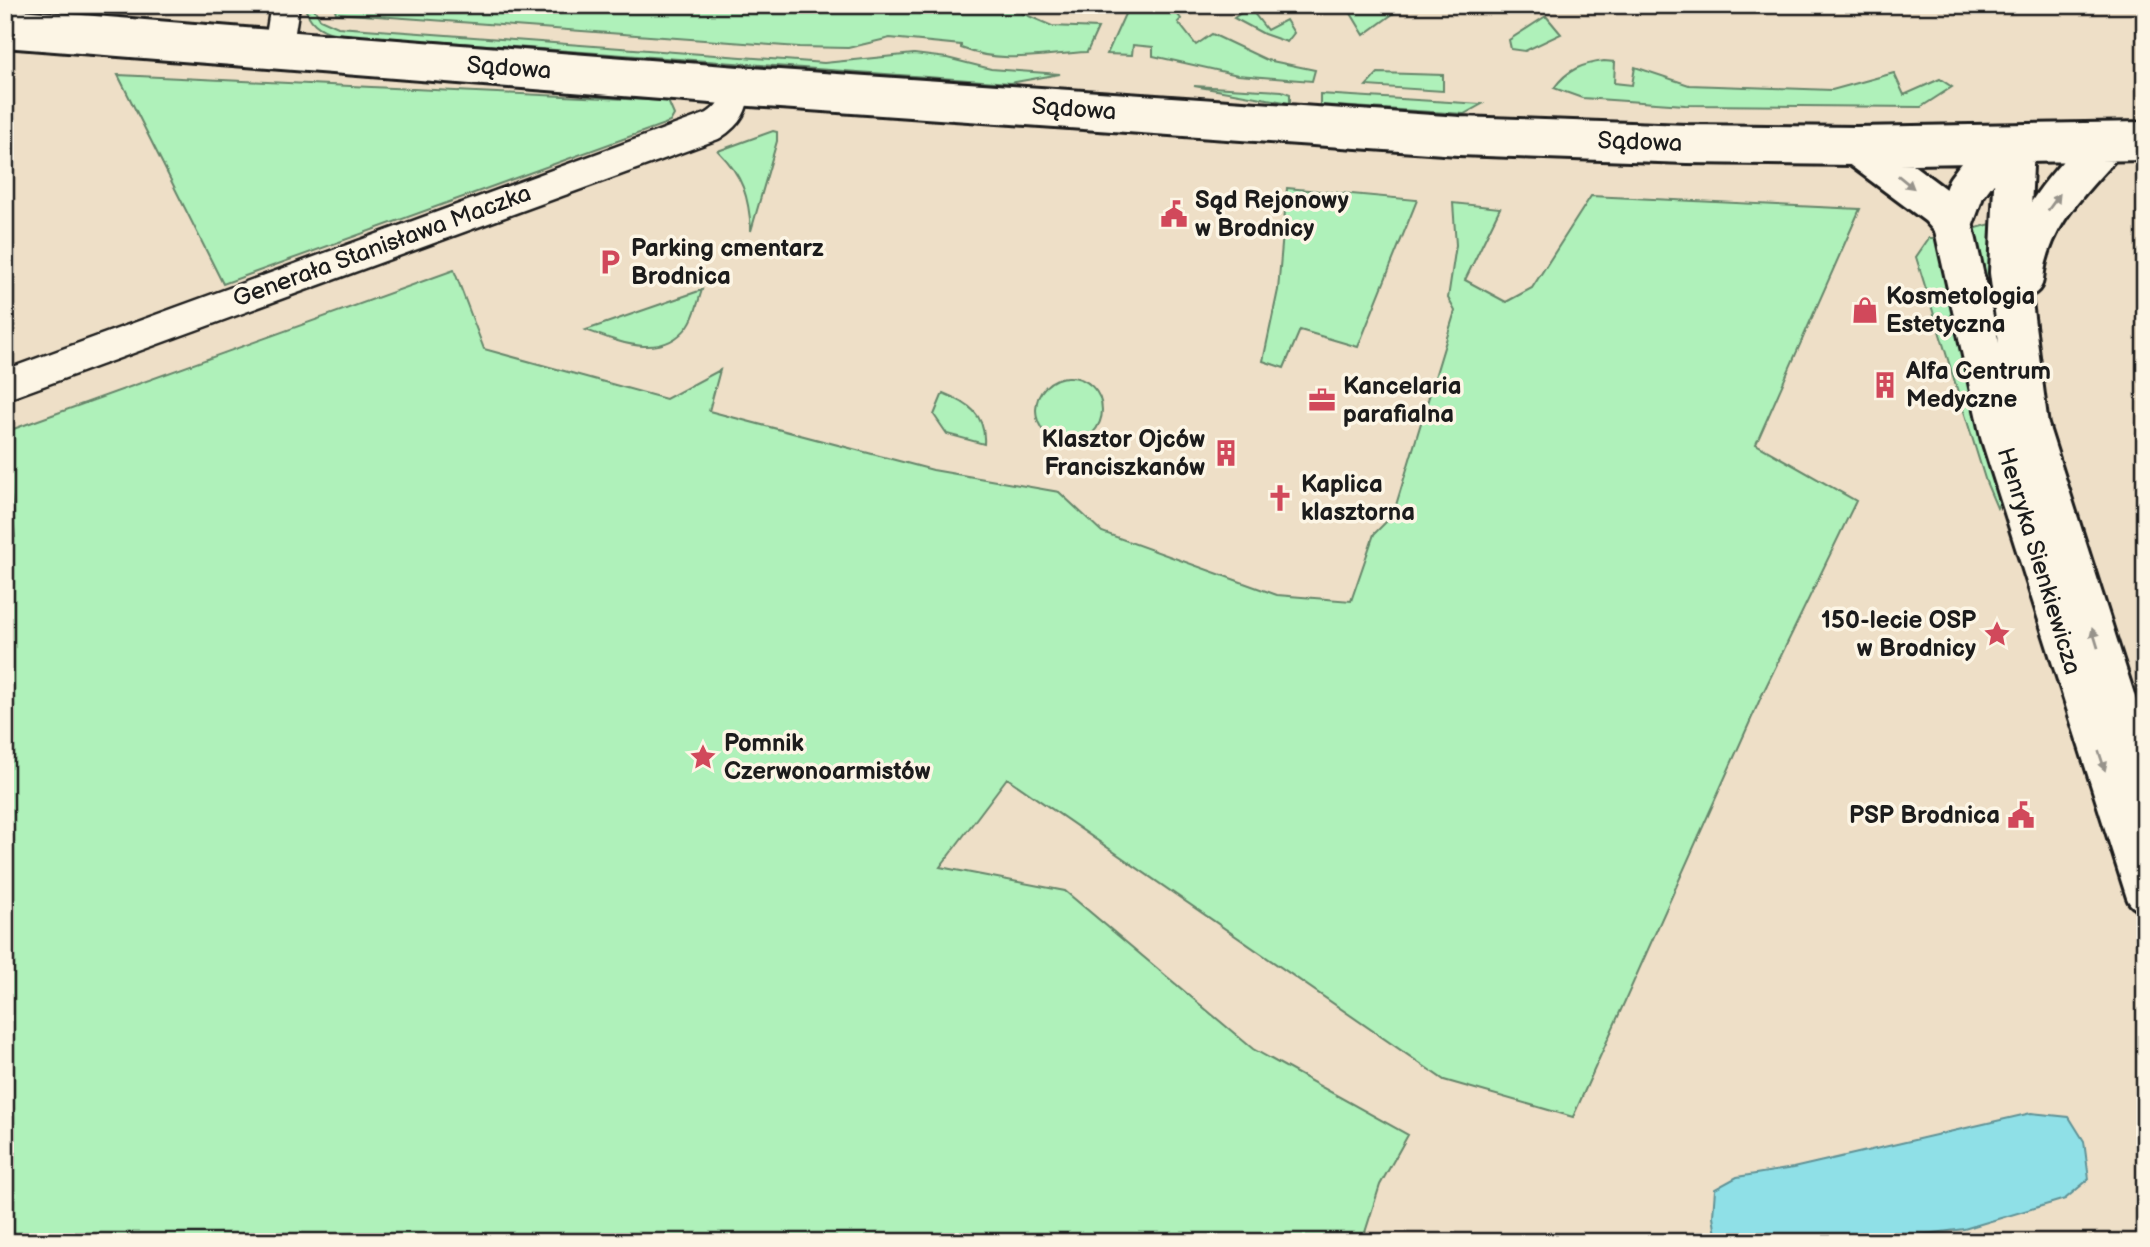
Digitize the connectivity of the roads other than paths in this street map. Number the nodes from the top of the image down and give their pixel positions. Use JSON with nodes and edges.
{"nodes":[{"id":1,"x":285,"y":5,"type":"edge"},
{"id":2,"x":5,"y":28,"type":"edge"},
{"id":3,"x":278,"y":50,"type":"junction"},
{"id":4,"x":737,"y":86,"type":"junction"},
{"id":5,"x":2145,"y":141,"type":"edge"},
{"id":6,"x":2106,"y":142,"type":"junction"},
{"id":7,"x":2015,"y":144,"type":"junction"},
{"id":8,"x":1856,"y":146,"type":"junction"},
{"id":9,"x":1953,"y":224,"type":"junction"},
{"id":10,"x":2017,"y":336,"type":"junction"},
{"id":11,"x":5,"y":385,"type":"edge"},
{"id":12,"x":2041,"y":516,"type":"junction"},
{"id":13,"x":2101,"y":708,"type":"junction"},
{"id":14,"x":2145,"y":791,"type":"edge"},
{"id":15,"x":2145,"y":892,"type":"edge"}],
"edges":[{"from":1,"to":3,"type":"street"},
{"from":2,"to":3,"type":"main road","name":"Sądowa"},
{"from":3,"to":4,"type":"main road","name":"Sądowa"},
{"from":4,"to":8,"type":"main road","name":"Sądowa"},
{"from":4,"to":11,"type":"street","name":"Generała Stanisława Maczka"},
{"from":5,"to":6,"type":"main road","name":"Sądowa"},
{"from":6,"to":7,"type":"main road","name":"Sądowa"},
{"from":10,"to":6,"type":"main road","name":"Henryka Sienkiewicza","one_way":true},
{"from":7,"to":8,"type":"main road","name":"Sądowa"},
{"from":7,"to":9,"type":"main road"},
{"from":7,"to":10,"type":"main road","name":"Henryka Sienkiewicza"},
{"from":8,"to":9,"type":"main road","one_way":true},
{"from":9,"to":12,"type":"main road","name":"Henryka Sienkiewicza"},
{"from":10,"to":12,"type":"main road","name":"Henryka Sienkiewicza"},
{"from":12,"to":13,"type":"main road","name":"Henryka Sienkiewicza"},
{"from":13,"to":14,"type":"main road","name":"Henryka Sienkiewicza"},
{"from":13,"to":15,"type":"main road","name":"Henryka Sienkiewicza","one_way":true}]}
